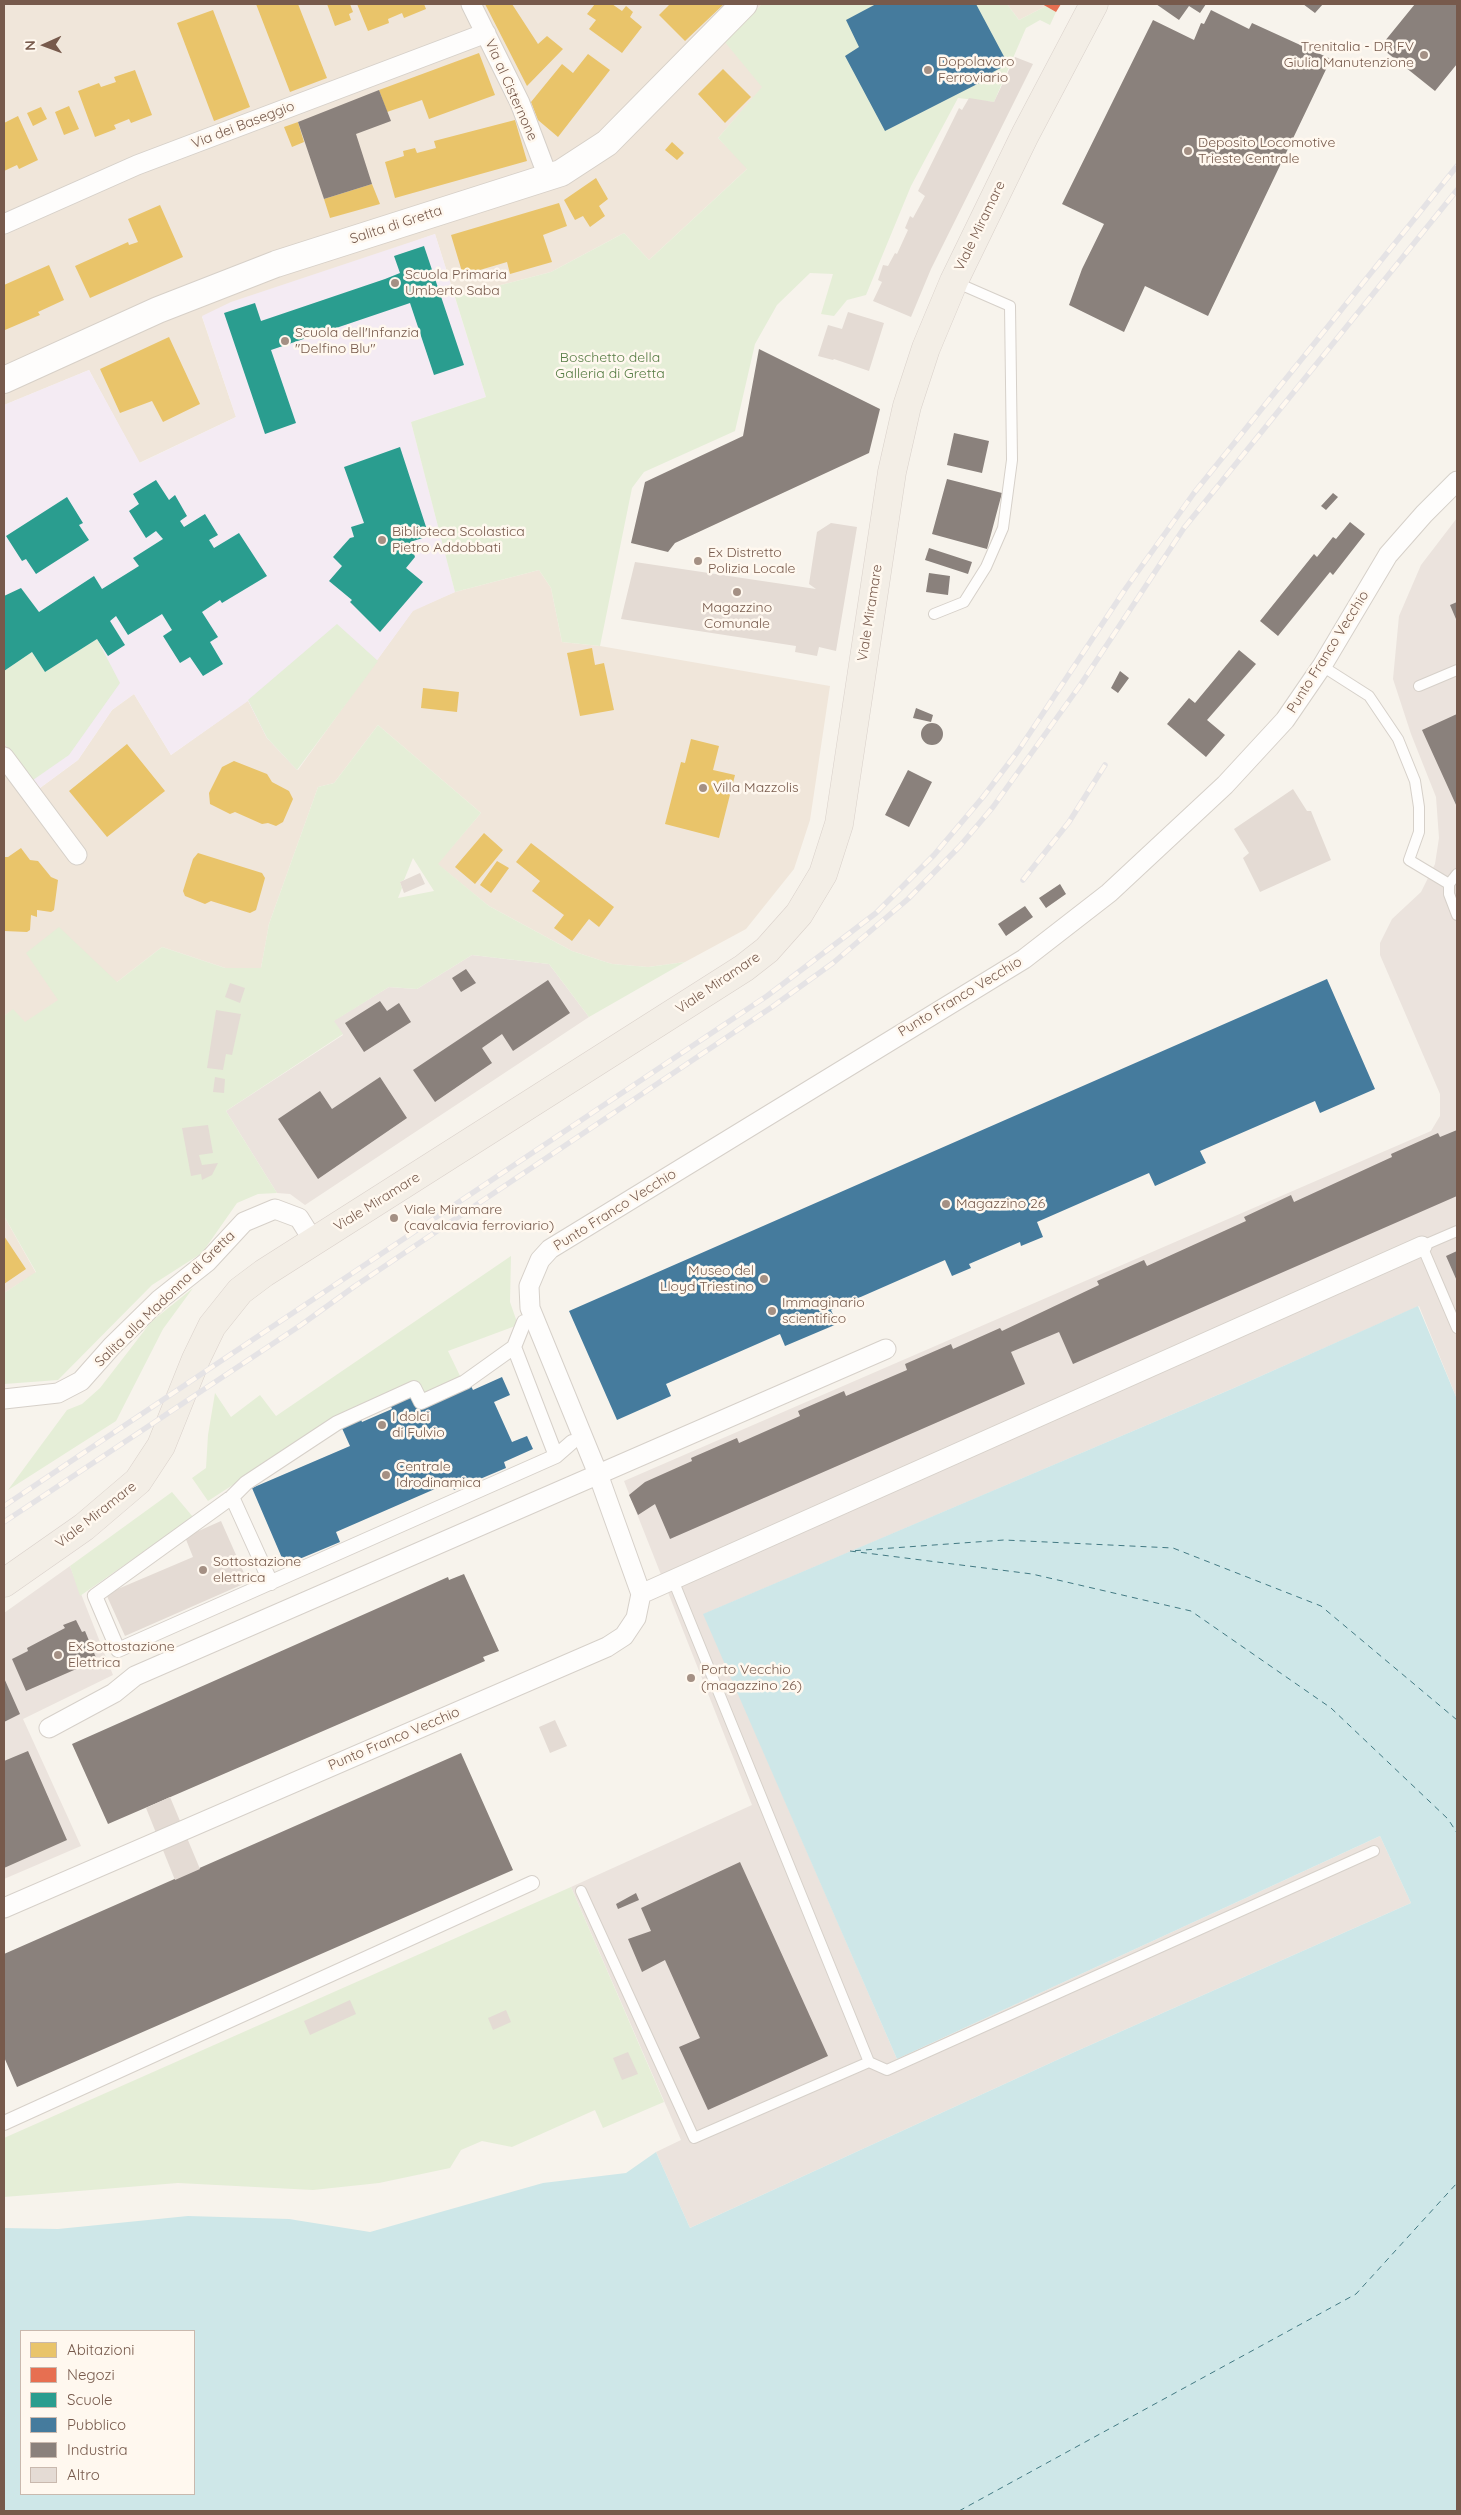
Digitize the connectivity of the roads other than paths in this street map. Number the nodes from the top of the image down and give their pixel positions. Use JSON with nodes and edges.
{"nodes":[{"id":1,"x":471,"y":4,"type":"edge"},
{"id":2,"x":744,"y":4,"type":"edge"},
{"id":3,"x":1094,"y":4,"type":"edge"},
{"id":4,"x":486,"y":33,"type":"junction"},
{"id":5,"x":548,"y":177,"type":"junction"},
{"id":6,"x":4,"y":224,"type":"edge"},
{"id":7,"x":954,"y":281,"type":"junction"},
{"id":8,"x":4,"y":380,"type":"edge"},
{"id":9,"x":1457,"y":482,"type":"edge"},
{"id":10,"x":934,"y":614,"type":"dead end"},
{"id":11,"x":1322,"y":666,"type":"junction"},
{"id":12,"x":1457,"y":670,"type":"edge"},
{"id":13,"x":1419,"y":686,"type":"dead end"},
{"id":14,"x":4,"y":757,"type":"edge"},
{"id":15,"x":77,"y":855,"type":"dead end"},
{"id":16,"x":1457,"y":874,"type":"edge"},
{"id":17,"x":1449,"y":884,"type":"junction"},
{"id":18,"x":1457,"y":915,"type":"edge"},
{"id":19,"x":1457,"y":1231,"type":"edge"},
{"id":20,"x":314,"y":1242,"type":"junction"},
{"id":21,"x":1422,"y":1246,"type":"junction"},
{"id":22,"x":524,"y":1322,"type":"dead end"},
{"id":23,"x":1457,"y":1328,"type":"edge"},
{"id":24,"x":514,"y":1348,"type":"junction"},
{"id":25,"x":886,"y":1349,"type":"dead end"},
{"id":26,"x":4,"y":1399,"type":"edge"},
{"id":27,"x":572,"y":1442,"type":"dead end"},
{"id":28,"x":556,"y":1456,"type":"junction"},
{"id":29,"x":598,"y":1474,"type":"junction"},
{"id":30,"x":232,"y":1497,"type":"junction"},
{"id":31,"x":673,"y":1580,"type":"junction"},
{"id":32,"x":4,"y":1583,"type":"edge"},
{"id":33,"x":271,"y":1583,"type":"junction"},
{"id":34,"x":641,"y":1594,"type":"junction"},
{"id":35,"x":49,"y":1728,"type":"dead end"},
{"id":36,"x":1374,"y":1851,"type":"dead end"},
{"id":37,"x":532,"y":1883,"type":"dead end"},
{"id":38,"x":581,"y":1891,"type":"dead end"},
{"id":39,"x":4,"y":1908,"type":"edge"},
{"id":40,"x":869,"y":2062,"type":"junction"},
{"id":41,"x":4,"y":2123,"type":"edge"}],
"edges":[{"from":1,"to":4,"type":"street","name":"Via al Cisternone"},
{"from":2,"to":5,"type":"main road","name":"Salita di Gretta"},
{"from":3,"to":7,"type":"main road","name":"Viale Miramare"},
{"from":4,"to":5,"type":"street","name":"Via al Cisternone"},
{"from":4,"to":6,"type":"street","name":"Via dei Baseggio"},
{"from":5,"to":8,"type":"main road","name":"Salita di Gretta"},
{"from":7,"to":10,"type":"lane"},
{"from":7,"to":20,"type":"main road","name":"Viale Miramare"},
{"from":9,"to":11,"type":"street","name":"Punto Franco Vecchio"},
{"from":11,"to":17,"type":"lane"},
{"from":11,"to":29,"type":"street","name":"Punto Franco Vecchio"},
{"from":12,"to":13,"type":"lane"},
{"from":14,"to":15,"type":"street"},
{"from":16,"to":17,"type":"lane"},
{"from":17,"to":18,"type":"lane"},
{"from":19,"to":21,"type":"lane"},
{"from":20,"to":26,"type":"street","name":"Salita alla Madonna di Gretta"},
{"from":20,"to":32,"type":"main road","name":"Viale Miramare"},
{"from":21,"to":23,"type":"lane"},
{"from":21,"to":31,"type":"street"},
{"from":22,"to":24,"type":"street"},
{"from":24,"to":28,"type":"street"},
{"from":24,"to":30,"type":"street"},
{"from":25,"to":29,"type":"street"},
{"from":27,"to":28,"type":"street"},
{"from":28,"to":33,"type":"street"},
{"from":29,"to":34,"type":"street","name":"Punto Franco Vecchio"},
{"from":29,"to":35,"type":"street"},
{"from":30,"to":33,"type":"street"},
{"from":30,"to":33,"type":"street"},
{"from":31,"to":34,"type":"street"},
{"from":31,"to":40,"type":"lane"},
{"from":34,"to":39,"type":"street","name":"Punto Franco Vecchio"},
{"from":36,"to":40,"type":"lane"},
{"from":37,"to":41,"type":"street"},
{"from":38,"to":40,"type":"lane"}]}
